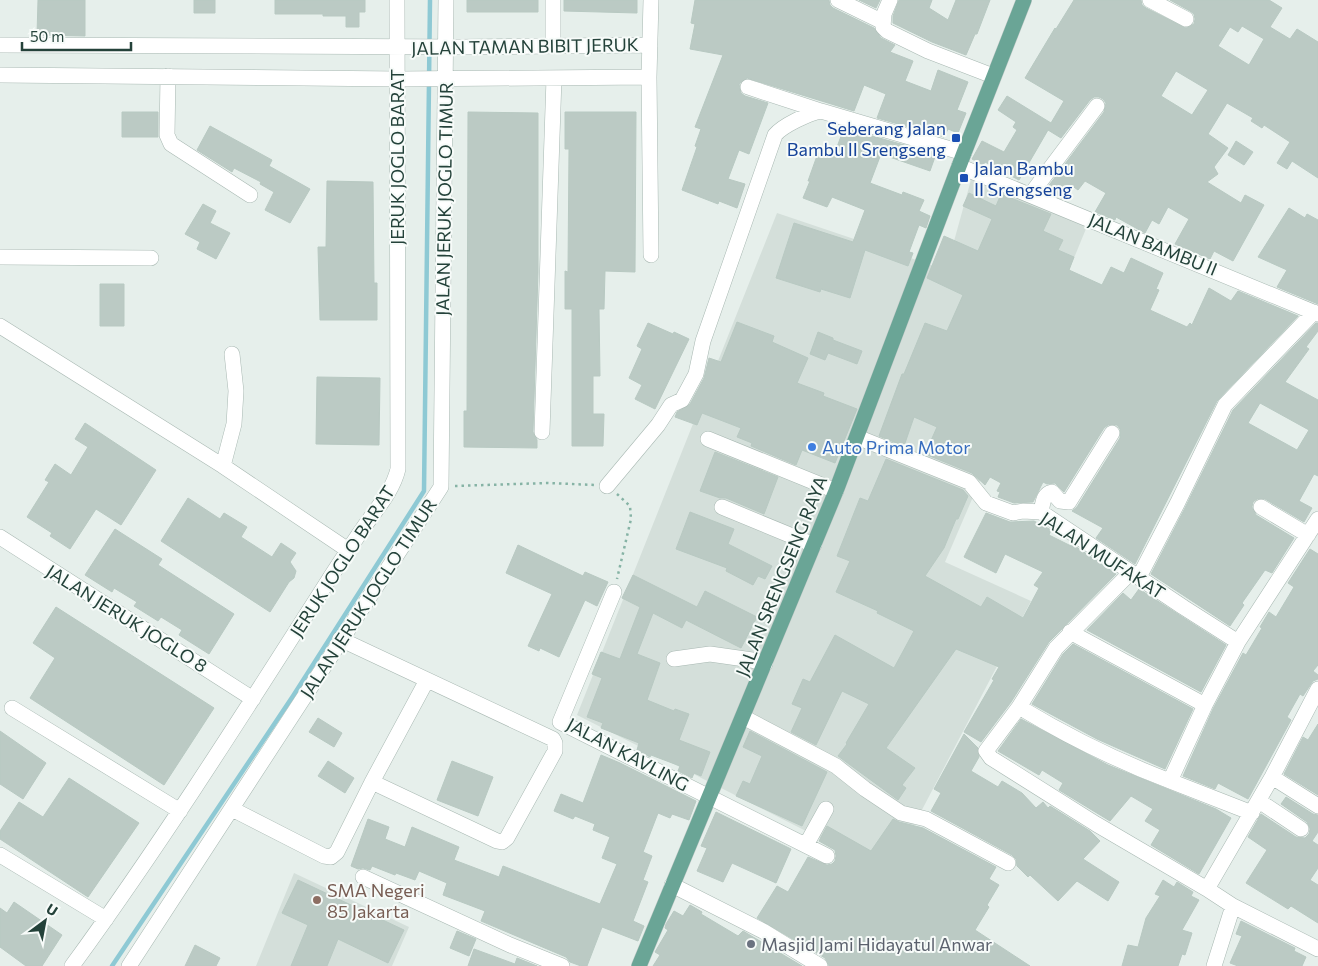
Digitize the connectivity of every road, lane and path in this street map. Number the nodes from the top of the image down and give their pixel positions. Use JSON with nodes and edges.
{"nodes":[{"id":1,"x":397,"y":0,"type":"edge"},
{"id":2,"x":446,"y":0,"type":"edge"},
{"id":3,"x":553,"y":0,"type":"edge"},
{"id":4,"x":651,"y":0,"type":"edge"},
{"id":5,"x":838,"y":0,"type":"edge"},
{"id":6,"x":890,"y":0,"type":"edge"},
{"id":7,"x":1024,"y":0,"type":"edge"},
{"id":8,"x":1150,"y":0,"type":"edge"},
{"id":9,"x":1186,"y":19,"type":"dead end"},
{"id":10,"x":883,"y":22,"type":"junction"},
{"id":11,"x":0,"y":45,"type":"edge"},
{"id":12,"x":650,"y":45,"type":"junction"},
{"id":13,"x":553,"y":46,"type":"junction"},
{"id":14,"x":398,"y":47,"type":"junction"},
{"id":15,"x":445,"y":47,"type":"junction"},
{"id":16,"x":0,"y":75,"type":"edge"},
{"id":17,"x":168,"y":76,"type":"junction"},
{"id":18,"x":993,"y":76,"type":"junction"},
{"id":19,"x":649,"y":77,"type":"junction"},
{"id":20,"x":398,"y":78,"type":"junction"},
{"id":21,"x":446,"y":78,"type":"junction"},
{"id":22,"x":554,"y":78,"type":"junction"},
{"id":23,"x":748,"y":87,"type":"dead end"},
{"id":24,"x":1097,"y":106,"type":"dead end"},
{"id":25,"x":821,"y":111,"type":"junction"},
{"id":26,"x":961,"y":159,"type":"junction"},
{"id":27,"x":1031,"y":194,"type":"junction"},
{"id":28,"x":250,"y":195,"type":"dead end"},
{"id":29,"x":651,"y":255,"type":"dead end"},
{"id":30,"x":0,"y":257,"type":"edge"},
{"id":31,"x":151,"y":258,"type":"dead end"},
{"id":32,"x":1316,"y":313,"type":"edge"},
{"id":33,"x":0,"y":326,"type":"edge"},
{"id":34,"x":232,"y":354,"type":"dead end"},
{"id":35,"x":542,"y":432,"type":"dead end"},
{"id":36,"x":1112,"y":434,"type":"dead end"},
{"id":37,"x":857,"y":437,"type":"junction"},
{"id":38,"x":708,"y":439,"type":"dead end"},
{"id":39,"x":223,"y":466,"type":"junction"},
{"id":40,"x":607,"y":486,"type":"junction"},
{"id":41,"x":440,"y":487,"type":"junction"},
{"id":42,"x":836,"y":491,"type":"junction"},
{"id":43,"x":722,"y":507,"type":"dead end"},
{"id":44,"x":1261,"y":507,"type":"dead end"},
{"id":45,"x":1041,"y":512,"type":"junction"},
{"id":46,"x":1318,"y":519,"type":"edge"},
{"id":47,"x":1308,"y":535,"type":"junction"},
{"id":48,"x":0,"y":537,"type":"edge"},
{"id":49,"x":814,"y":545,"type":"junction"},
{"id":50,"x":348,"y":550,"type":"junction"},
{"id":51,"x":1135,"y":575,"type":"junction"},
{"id":52,"x":614,"y":592,"type":"joint"},
{"id":53,"x":1070,"y":632,"type":"junction"},
{"id":54,"x":340,"y":639,"type":"junction"},
{"id":55,"x":1238,"y":642,"type":"junction"},
{"id":56,"x":674,"y":659,"type":"dead end"},
{"id":57,"x":765,"y":664,"type":"junction"},
{"id":58,"x":427,"y":680,"type":"junction"},
{"id":59,"x":1317,"y":692,"type":"edge"},
{"id":60,"x":253,"y":699,"type":"junction"},
{"id":61,"x":1205,"y":705,"type":"junction"},
{"id":62,"x":1019,"y":707,"type":"junction"},
{"id":63,"x":12,"y":708,"type":"dead end"},
{"id":64,"x":743,"y":717,"type":"junction"},
{"id":65,"x":1272,"y":777,"type":"junction"},
{"id":66,"x":1170,"y":781,"type":"junction"},
{"id":67,"x":372,"y":782,"type":"junction"},
{"id":68,"x":710,"y":797,"type":"junction"},
{"id":69,"x":1318,"y":806,"type":"edge"},
{"id":70,"x":1255,"y":807,"type":"junction"},
{"id":71,"x":826,"y":808,"type":"dead end"},
{"id":72,"x":232,"y":809,"type":"junction"},
{"id":73,"x":180,"y":811,"type":"junction"},
{"id":74,"x":1301,"y":829,"type":"dead end"},
{"id":75,"x":806,"y":845,"type":"junction"},
{"id":76,"x":0,"y":854,"type":"edge"},
{"id":77,"x":827,"y":856,"type":"dead end"},
{"id":78,"x":1008,"y":863,"type":"dead end"},
{"id":79,"x":363,"y":876,"type":"dead end"},
{"id":80,"x":672,"y":885,"type":"junction"},
{"id":81,"x":1207,"y":889,"type":"junction"},
{"id":82,"x":1232,"y":906,"type":"junction"},
{"id":83,"x":106,"y":919,"type":"junction"},
{"id":84,"x":1318,"y":949,"type":"edge"},
{"id":85,"x":72,"y":966,"type":"edge"},
{"id":86,"x":129,"y":966,"type":"edge"},
{"id":87,"x":562,"y":966,"type":"edge"},
{"id":88,"x":639,"y":966,"type":"edge"},
{"id":89,"x":820,"y":966,"type":"edge"},
{"id":90,"x":1214,"y":966,"type":"edge"}],
"edges":[{"from":1,"to":14,"type":"street","name":"JERUK JOGLO BARAT"},
{"from":2,"to":15,"type":"street","name":"JALAN JERUK JOGLO TIMUR"},
{"from":3,"to":13,"type":"street"},
{"from":4,"to":12,"type":"street"},
{"from":5,"to":10,"type":"street"},
{"from":6,"to":10,"type":"street"},
{"from":7,"to":18,"type":"main road","name":"JALAN SRENGSENG RAYA"},
{"from":8,"to":9,"type":"street"},
{"from":10,"to":18,"type":"street"},
{"from":11,"to":14,"type":"street","name":"JALAN TAMAN BIBIT JERUK"},
{"from":12,"to":13,"type":"street","name":"JALAN TAMAN BIBIT JERUK"},
{"from":12,"to":19,"type":"street"},
{"from":13,"to":15,"type":"street","name":"JALAN TAMAN BIBIT JERUK"},
{"from":14,"to":15,"type":"street","name":"JALAN TAMAN BIBIT JERUK"},
{"from":14,"to":20,"type":"street","name":"JERUK JOGLO BARAT"},
{"from":15,"to":21,"type":"street","name":"JALAN JERUK JOGLO TIMUR"},
{"from":16,"to":17,"type":"street","name":"JALAN TAMAN BIBIT JERUK"},
{"from":17,"to":20,"type":"street","name":"JALAN TAMAN BIBIT JERUK"},
{"from":17,"to":28,"type":"street"},
{"from":18,"to":26,"type":"main road","name":"JALAN SRENGSENG RAYA"},
{"from":19,"to":22,"type":"street","name":"JALAN TAMAN BIBIT JERUK"},
{"from":19,"to":29,"type":"street"},
{"from":20,"to":21,"type":"street","name":"JALAN TAMAN BIBIT JERUK"},
{"from":20,"to":50,"type":"street","name":"JERUK JOGLO BARAT"},
{"from":21,"to":22,"type":"street","name":"JALAN TAMAN BIBIT JERUK"},
{"from":21,"to":41,"type":"street","name":"JALAN JERUK JOGLO TIMUR"},
{"from":22,"to":35,"type":"street"},
{"from":23,"to":25,"type":"street","name":"JALAN BAMBU II"},
{"from":24,"to":27,"type":"street"},
{"from":25,"to":26,"type":"street","name":"JALAN BAMBU II"},
{"from":25,"to":40,"type":"street"},
{"from":26,"to":27,"type":"street","name":"JALAN BAMBU II"},
{"from":26,"to":37,"type":"main road","name":"JALAN SRENGSENG RAYA"},
{"from":27,"to":32,"type":"street","name":"JALAN BAMBU II"},
{"from":30,"to":31,"type":"street"},
{"from":32,"to":51,"type":"street"},
{"from":33,"to":39,"type":"street"},
{"from":34,"to":39,"type":"street"},
{"from":36,"to":45,"type":"street"},
{"from":37,"to":42,"type":"main road","name":"JALAN SRENGSENG RAYA"},
{"from":37,"to":45,"type":"street","name":"JALAN MUFAKAT"},
{"from":38,"to":42,"type":"street"},
{"from":39,"to":50,"type":"street"},
{"from":40,"to":41,"type":"path"},
{"from":40,"to":52,"type":"path"},
{"from":41,"to":54,"type":"street","name":"JALAN JERUK JOGLO TIMUR"},
{"from":42,"to":49,"type":"main road","name":"JALAN SRENGSENG RAYA"},
{"from":43,"to":49,"type":"street"},
{"from":44,"to":47,"type":"street"},
{"from":45,"to":51,"type":"street","name":"JALAN MUFAKAT"},
{"from":46,"to":47,"type":"street"},
{"from":47,"to":55,"type":"street"},
{"from":48,"to":60,"type":"street","name":"JALAN JERUK JOGLO 8"},
{"from":49,"to":57,"type":"main road","name":"JALAN SRENGSENG RAYA"},
{"from":50,"to":60,"type":"street","name":"JERUK JOGLO BARAT"},
{"from":51,"to":53,"type":"street"},
{"from":51,"to":55,"type":"street","name":"JALAN MUFAKAT"},
{"from":52,"to":68,"type":"street","name":"JALAN KAVLING"},
{"from":53,"to":61,"type":"street"},
{"from":53,"to":62,"type":"street"},
{"from":54,"to":58,"type":"street"},
{"from":54,"to":72,"type":"street","name":"JALAN JERUK JOGLO TIMUR"},
{"from":55,"to":61,"type":"street"},
{"from":56,"to":57,"type":"street"},
{"from":57,"to":64,"type":"main road","name":"JALAN SRENGSENG RAYA"},
{"from":58,"to":67,"type":"street"},
{"from":58,"to":67,"type":"street"},
{"from":59,"to":65,"type":"street"},
{"from":60,"to":73,"type":"street","name":"JERUK JOGLO BARAT"},
{"from":61,"to":66,"type":"street"},
{"from":62,"to":66,"type":"street"},
{"from":62,"to":81,"type":"street"},
{"from":63,"to":73,"type":"street"},
{"from":64,"to":68,"type":"main road","name":"JALAN SRENGSENG RAYA"},
{"from":64,"to":78,"type":"street"},
{"from":65,"to":69,"type":"street"},
{"from":65,"to":70,"type":"street"},
{"from":66,"to":70,"type":"street"},
{"from":67,"to":72,"type":"street"},
{"from":68,"to":75,"type":"street"},
{"from":68,"to":80,"type":"main road","name":"JALAN SRENGSENG RAYA"},
{"from":70,"to":74,"type":"street"},
{"from":70,"to":81,"type":"street"},
{"from":71,"to":75,"type":"street"},
{"from":72,"to":86,"type":"street","name":"JALAN JERUK JOGLO TIMUR"},
{"from":73,"to":83,"type":"street","name":"JERUK JOGLO BARAT"},
{"from":75,"to":77,"type":"street"},
{"from":76,"to":83,"type":"street"},
{"from":79,"to":87,"type":"street"},
{"from":80,"to":88,"type":"main road","name":"JALAN SRENGSENG RAYA"},
{"from":80,"to":89,"type":"street"},
{"from":81,"to":82,"type":"street"},
{"from":82,"to":84,"type":"street"},
{"from":82,"to":90,"type":"street"},
{"from":83,"to":85,"type":"street","name":"JERUK JOGLO BARAT"}]}
